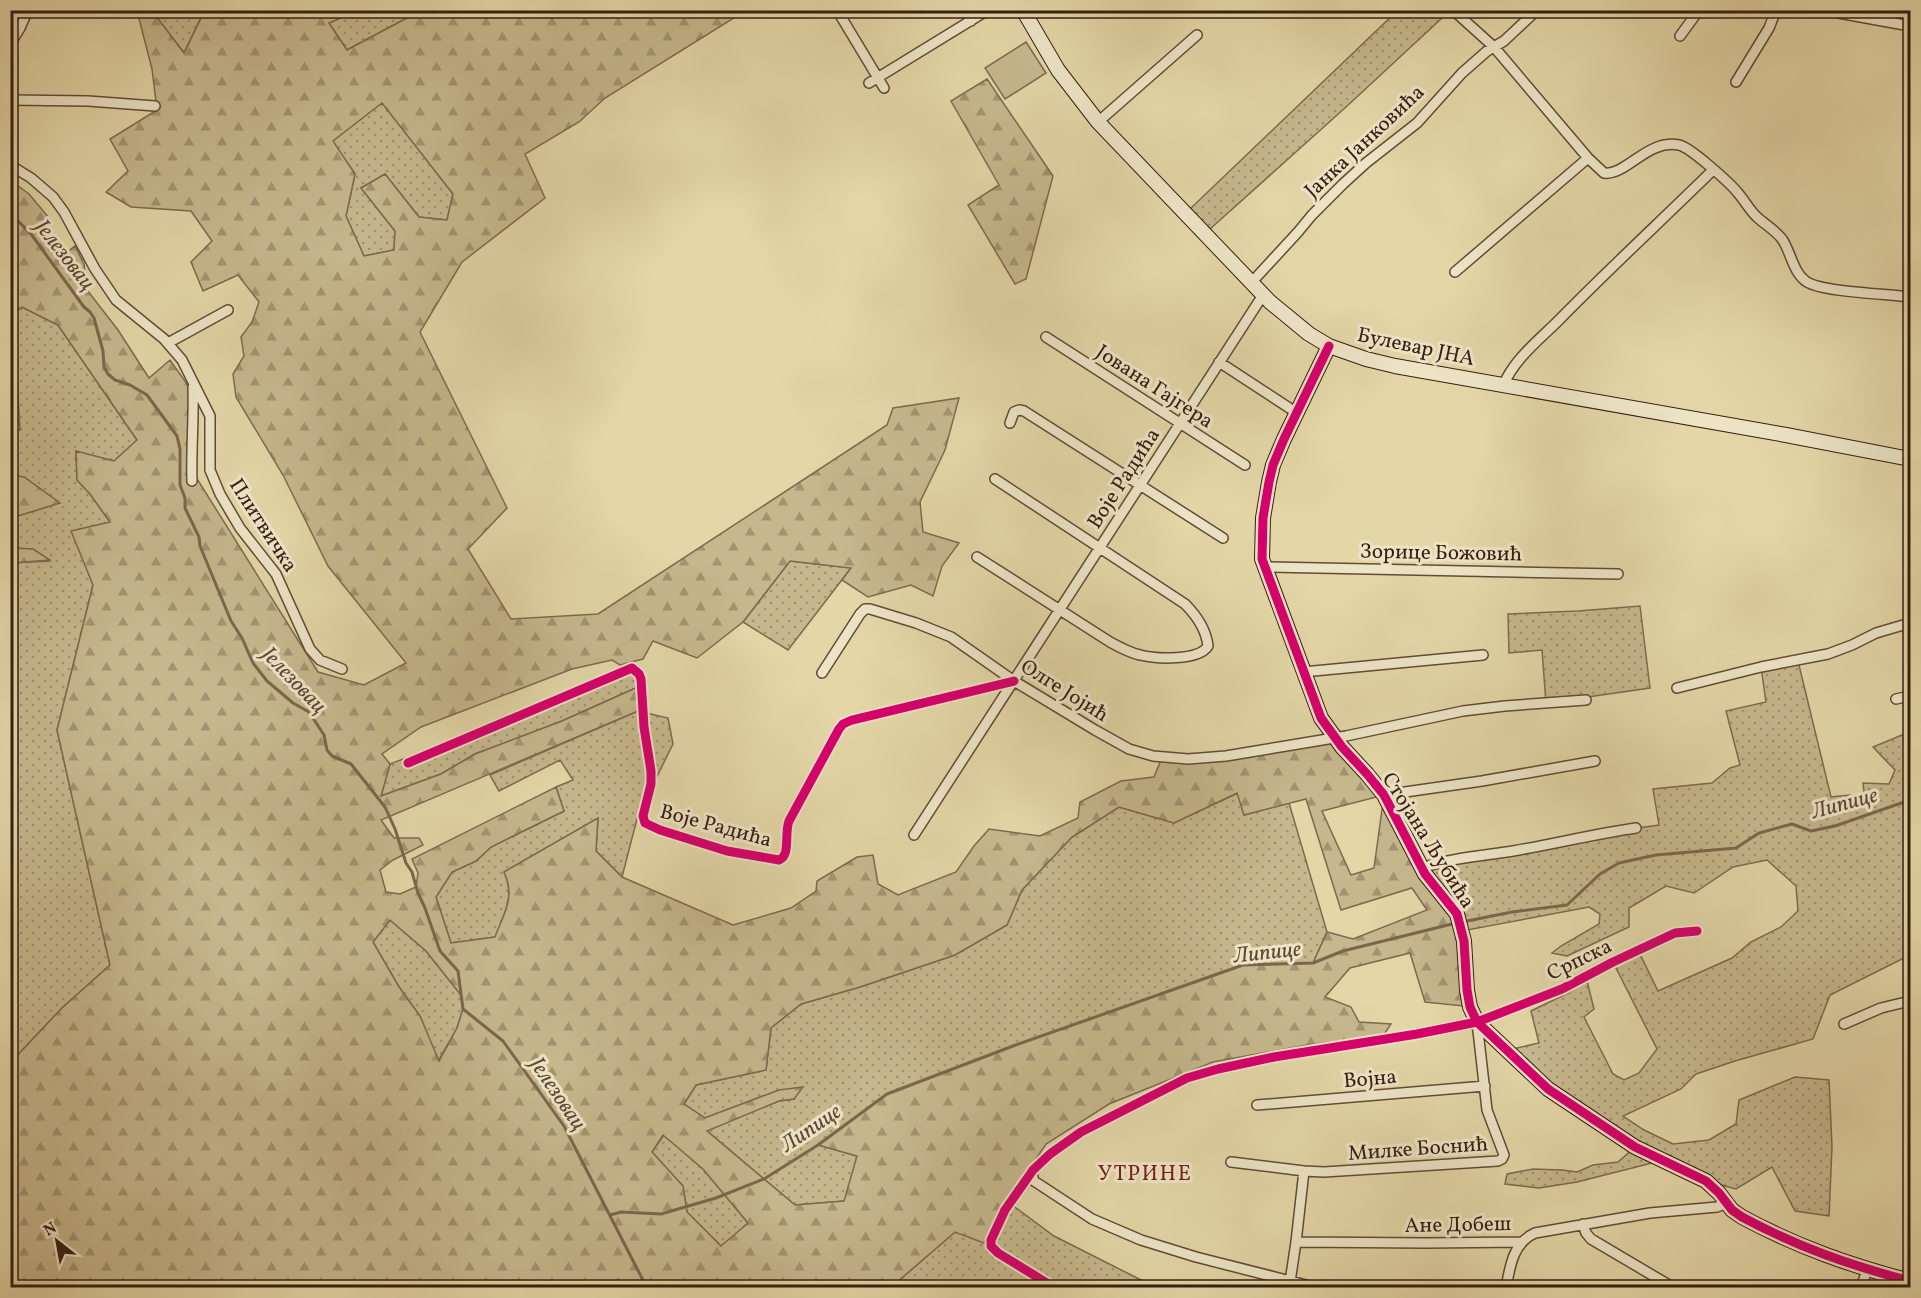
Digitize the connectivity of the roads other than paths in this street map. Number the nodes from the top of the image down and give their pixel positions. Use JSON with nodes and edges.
{"nodes":[{"id":1,"x":28,"y":10,"type":"edge"},
{"id":2,"x":837,"y":10,"type":"edge"},
{"id":3,"x":965,"y":10,"type":"edge"},
{"id":4,"x":988,"y":10,"type":"edge"},
{"id":5,"x":1023,"y":10,"type":"edge"},
{"id":6,"x":1453,"y":10,"type":"edge"},
{"id":7,"x":1537,"y":10,"type":"edge"},
{"id":8,"x":1699,"y":10,"type":"edge"},
{"id":9,"x":1776,"y":10,"type":"edge"},
{"id":10,"x":1822,"y":10,"type":"edge"},
{"id":11,"x":1894,"y":10,"type":"edge"},
{"id":12,"x":971,"y":21,"type":"junction"},
{"id":13,"x":1890,"y":22,"type":"junction"},
{"id":14,"x":1911,"y":26,"type":"edge"},
{"id":15,"x":1197,"y":34,"type":"dead end"},
{"id":16,"x":1680,"y":36,"type":"dead end"},
{"id":17,"x":10,"y":44,"type":"edge"},
{"id":18,"x":1494,"y":47,"type":"junction"},
{"id":19,"x":878,"y":78,"type":"junction"},
{"id":20,"x":1736,"y":81,"type":"dead end"},
{"id":21,"x":869,"y":83,"type":"dead end"},
{"id":22,"x":884,"y":88,"type":"dead end"},
{"id":23,"x":10,"y":100,"type":"edge"},
{"id":24,"x":155,"y":106,"type":"dead end"},
{"id":25,"x":1098,"y":122,"type":"junction"},
{"id":26,"x":1588,"y":158,"type":"junction"},
{"id":27,"x":10,"y":165,"type":"edge"},
{"id":28,"x":1713,"y":170,"type":"junction"},
{"id":29,"x":1455,"y":273,"type":"dead end"},
{"id":30,"x":1251,"y":283,"type":"junction"},
{"id":31,"x":1263,"y":295,"type":"junction"},
{"id":32,"x":1911,"y":297,"type":"edge"},
{"id":33,"x":228,"y":309,"type":"dead end"},
{"id":34,"x":1046,"y":337,"type":"dead end"},
{"id":35,"x":168,"y":343,"type":"junction"},
{"id":36,"x":1329,"y":346,"type":"junction"},
{"id":37,"x":1219,"y":362,"type":"junction"},
{"id":38,"x":193,"y":381,"type":"junction"},
{"id":39,"x":1503,"y":386,"type":"junction"},
{"id":40,"x":1297,"y":413,"type":"junction"},
{"id":41,"x":1010,"y":423,"type":"dead end"},
{"id":42,"x":1180,"y":423,"type":"junction"},
{"id":43,"x":1911,"y":459,"type":"edge"},
{"id":44,"x":1245,"y":465,"type":"dead end"},
{"id":45,"x":994,"y":479,"type":"dead end"},
{"id":46,"x":192,"y":481,"type":"dead end"},
{"id":47,"x":1140,"y":485,"type":"junction"},
{"id":48,"x":1223,"y":538,"type":"dead end"},
{"id":49,"x":1100,"y":548,"type":"junction"},
{"id":50,"x":977,"y":557,"type":"dead end"},
{"id":51,"x":1264,"y":567,"type":"junction"},
{"id":52,"x":1618,"y":574,"type":"dead end"},
{"id":53,"x":1060,"y":610,"type":"junction"},
{"id":54,"x":1911,"y":623,"type":"edge"},
{"id":55,"x":1483,"y":656,"type":"dead end"},
{"id":56,"x":342,"y":669,"type":"dead end"},
{"id":57,"x":1303,"y":672,"type":"junction"},
{"id":58,"x":822,"y":673,"type":"dead end"},
{"id":59,"x":1014,"y":681,"type":"junction"},
{"id":60,"x":1677,"y":688,"type":"dead end"},
{"id":61,"x":1911,"y":696,"type":"edge"},
{"id":62,"x":1896,"y":699,"type":"dead end"},
{"id":63,"x":1586,"y":700,"type":"dead end"},
{"id":64,"x":1334,"y":738,"type":"junction"},
{"id":65,"x":1595,"y":761,"type":"dead end"},
{"id":66,"x":408,"y":763,"type":"dead end"},
{"id":67,"x":1384,"y":795,"type":"junction"},
{"id":68,"x":1636,"y":828,"type":"dead end"},
{"id":69,"x":914,"y":835,"type":"dead end"},
{"id":70,"x":1422,"y":868,"type":"junction"},
{"id":71,"x":1697,"y":931,"type":"dead end"},
{"id":72,"x":1911,"y":1001,"type":"edge"},
{"id":73,"x":1477,"y":1022,"type":"junction"},
{"id":74,"x":1844,"y":1024,"type":"dead end"},
{"id":75,"x":1485,"y":1086,"type":"junction"},
{"id":76,"x":1257,"y":1105,"type":"dead end"},
{"id":77,"x":1231,"y":1162,"type":"dead end"},
{"id":78,"x":1304,"y":1171,"type":"junction"},
{"id":79,"x":1032,"y":1174,"type":"junction"},
{"id":80,"x":1727,"y":1203,"type":"junction"},
{"id":81,"x":1583,"y":1224,"type":"junction"},
{"id":82,"x":1296,"y":1242,"type":"junction"},
{"id":83,"x":1521,"y":1242,"type":"junction"},
{"id":84,"x":1868,"y":1270,"type":"junction"},
{"id":85,"x":1290,"y":1281,"type":"junction"},
{"id":86,"x":1911,"y":1281,"type":"edge"},
{"id":87,"x":1055,"y":1287,"type":"edge"},
{"id":88,"x":1318,"y":1287,"type":"edge"},
{"id":89,"x":1506,"y":1287,"type":"edge"},
{"id":90,"x":1674,"y":1287,"type":"edge"},
{"id":91,"x":1861,"y":1287,"type":"edge"}],
"edges":[{"from":1,"to":17,"type":"street"},
{"from":2,"to":19,"type":"street"},
{"from":3,"to":12,"type":"street"},
{"from":4,"to":12,"type":"street"},
{"from":5,"to":25,"type":"street","name":"Булевар ЈНА"},
{"from":6,"to":18,"type":"street"},
{"from":7,"to":18,"type":"street","name":"Јанка Јанковића"},
{"from":8,"to":16,"type":"street"},
{"from":9,"to":20,"type":"street"},
{"from":10,"to":13,"type":"street"},
{"from":11,"to":13,"type":"street"},
{"from":12,"to":19,"type":"street"},
{"from":13,"to":14,"type":"street"},
{"from":15,"to":25,"type":"street"},
{"from":18,"to":26,"type":"street"},
{"from":18,"to":30,"type":"street","name":"Јанка Јанковића"},
{"from":19,"to":21,"type":"street"},
{"from":19,"to":22,"type":"street"},
{"from":23,"to":24,"type":"street"},
{"from":25,"to":30,"type":"street","name":"Булевар ЈНА"},
{"from":26,"to":28,"type":"street"},
{"from":26,"to":29,"type":"street"},
{"from":27,"to":35,"type":"street","name":"Плитвичка"},
{"from":28,"to":32,"type":"street"},
{"from":28,"to":39,"type":"street"},
{"from":30,"to":31,"type":"street","name":"Булевар ЈНА"},
{"from":31,"to":36,"type":"street","name":"Булевар ЈНА"},
{"from":31,"to":37,"type":"street","name":"Воје Радића"},
{"from":33,"to":35,"type":"street"},
{"from":34,"to":42,"type":"street","name":"Јована Гајгера"},
{"from":35,"to":38,"type":"street","name":"Плитвичка"},
{"from":36,"to":39,"type":"street","name":"Булевар ЈНА"},
{"from":36,"to":40,"type":"street","name":"Стојана Љубића"},
{"from":37,"to":40,"type":"street"},
{"from":37,"to":42,"type":"street","name":"Воје Радића"},
{"from":38,"to":46,"type":"street"},
{"from":38,"to":56,"type":"street","name":"Плитвичка"},
{"from":39,"to":43,"type":"street","name":"Булевар ЈНА"},
{"from":40,"to":51,"type":"street","name":"Стојана Љубића"},
{"from":41,"to":47,"type":"street"},
{"from":42,"to":44,"type":"street","name":"Јована Гајгера"},
{"from":42,"to":47,"type":"street","name":"Воје Радића"},
{"from":45,"to":49,"type":"street"},
{"from":47,"to":48,"type":"street"},
{"from":47,"to":49,"type":"street","name":"Воје Радића"},
{"from":49,"to":53,"type":"street","name":"Воје Радића"},
{"from":49,"to":53,"type":"street"},
{"from":50,"to":53,"type":"street"},
{"from":51,"to":52,"type":"street","name":"Зорице Божовић"},
{"from":51,"to":57,"type":"street","name":"Стојана Љубића"},
{"from":53,"to":59,"type":"street","name":"Воје Радића"},
{"from":54,"to":60,"type":"street"},
{"from":55,"to":57,"type":"street"},
{"from":57,"to":64,"type":"street","name":"Стојана Љубића"},
{"from":58,"to":59,"type":"street","name":"Олге Јојић"},
{"from":59,"to":64,"type":"street","name":"Олге Јојић"},
{"from":59,"to":66,"type":"street","name":"Воје Радића"},
{"from":59,"to":69,"type":"street","name":"Воје Радића"},
{"from":61,"to":62,"type":"street"},
{"from":63,"to":64,"type":"street","name":"Олге Јојић"},
{"from":64,"to":67,"type":"street","name":"Стојана Љубића"},
{"from":65,"to":67,"type":"street"},
{"from":67,"to":70,"type":"street","name":"Стојана Љубића"},
{"from":68,"to":70,"type":"street"},
{"from":70,"to":73,"type":"street","name":"Стојана Љубића"},
{"from":71,"to":73,"type":"street","name":"Српска"},
{"from":72,"to":74,"type":"street"},
{"from":73,"to":75,"type":"street","name":"Милке Боснић"},
{"from":73,"to":79,"type":"street","name":"Српска"},
{"from":73,"to":80,"type":"street","name":"Стојана Љубића"},
{"from":75,"to":76,"type":"street","name":"Војна"},
{"from":75,"to":78,"type":"street","name":"Милке Боснић"},
{"from":77,"to":78,"type":"street","name":"Милке Боснић"},
{"from":78,"to":82,"type":"street"},
{"from":79,"to":85,"type":"street"},
{"from":79,"to":87,"type":"street","name":"Српска"},
{"from":80,"to":81,"type":"street","name":"Ане Добеш"},
{"from":80,"to":84,"type":"street","name":"Стојана Љубића"},
{"from":81,"to":83,"type":"street","name":"Ане Добеш"},
{"from":81,"to":90,"type":"street"},
{"from":82,"to":83,"type":"street","name":"Ане Добеш"},
{"from":82,"to":85,"type":"street"},
{"from":83,"to":89,"type":"street"},
{"from":84,"to":86,"type":"street","name":"Стојана Љубића"},
{"from":84,"to":91,"type":"street"},
{"from":85,"to":88,"type":"street"}]}
